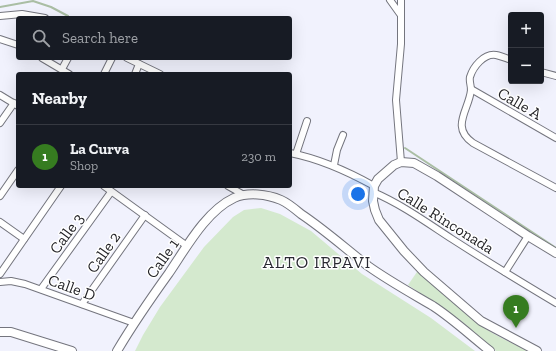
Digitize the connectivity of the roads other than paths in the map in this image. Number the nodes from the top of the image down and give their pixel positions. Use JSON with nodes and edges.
{"nodes":[{"id":1,"x":390,"y":0,"type":"edge"},
{"id":2,"x":401,"y":0,"type":"edge"},
{"id":3,"x":400,"y":14,"type":"junction"},
{"id":4,"x":0,"y":16,"type":"edge"},
{"id":5,"x":34,"y":16,"type":"edge"},
{"id":6,"x":0,"y":39,"type":"edge"},
{"id":7,"x":16,"y":44,"type":"edge"},
{"id":8,"x":508,"y":59,"type":"edge"},
{"id":9,"x":46,"y":60,"type":"edge"},
{"id":10,"x":67,"y":60,"type":"edge"},
{"id":11,"x":111,"y":60,"type":"edge"},
{"id":12,"x":131,"y":60,"type":"edge"},
{"id":13,"x":139,"y":64,"type":"junction"},
{"id":14,"x":62,"y":69,"type":"junction"},
{"id":15,"x":150,"y":71,"type":"edge"},
{"id":16,"x":66,"y":72,"type":"edge"},
{"id":17,"x":105,"y":72,"type":"edge"},
{"id":18,"x":136,"y":72,"type":"edge"},
{"id":19,"x":544,"y":73,"type":"edge"},
{"id":20,"x":556,"y":76,"type":"edge"},
{"id":21,"x":471,"y":89,"type":"junction"},
{"id":22,"x":0,"y":95,"type":"edge"},
{"id":23,"x":16,"y":105,"type":"edge"},
{"id":24,"x":307,"y":121,"type":"dead end"},
{"id":25,"x":0,"y":123,"type":"edge"},
{"id":26,"x":343,"y":135,"type":"dead end"},
{"id":27,"x":556,"y":138,"type":"edge"},
{"id":28,"x":293,"y":154,"type":"edge"},
{"id":29,"x":401,"y":162,"type":"junction"},
{"id":30,"x":334,"y":165,"type":"junction"},
{"id":31,"x":16,"y":173,"type":"edge"},
{"id":32,"x":60,"y":188,"type":"edge"},
{"id":33,"x":106,"y":188,"type":"edge"},
{"id":34,"x":232,"y":188,"type":"edge"},
{"id":35,"x":556,"y":188,"type":"edge"},
{"id":36,"x":374,"y":189,"type":"junction"},
{"id":37,"x":111,"y":192,"type":"junction"},
{"id":38,"x":244,"y":195,"type":"junction"},
{"id":39,"x":0,"y":196,"type":"edge"},
{"id":40,"x":145,"y":216,"type":"junction"},
{"id":41,"x":0,"y":222,"type":"edge"},
{"id":42,"x":528,"y":236,"type":"junction"},
{"id":43,"x":24,"y":239,"type":"junction"},
{"id":44,"x":187,"y":246,"type":"junction"},
{"id":45,"x":556,"y":253,"type":"edge"},
{"id":46,"x":505,"y":272,"type":"junction"},
{"id":47,"x":0,"y":274,"type":"edge"},
{"id":48,"x":0,"y":282,"type":"edge"},
{"id":49,"x":41,"y":289,"type":"junction"},
{"id":50,"x":556,"y":303,"type":"edge"},
{"id":51,"x":82,"y":304,"type":"junction"},
{"id":52,"x":134,"y":323,"type":"junction"},
{"id":53,"x":0,"y":332,"type":"edge"},
{"id":54,"x":72,"y":351,"type":"edge"},
{"id":55,"x":117,"y":351,"type":"edge"},
{"id":56,"x":490,"y":351,"type":"edge"},
{"id":57,"x":537,"y":351,"type":"edge"}],
"edges":[{"from":1,"to":3,"type":"street"},
{"from":2,"to":3,"type":"street"},
{"from":3,"to":29,"type":"street"},
{"from":4,"to":5,"type":"street"},
{"from":6,"to":7,"type":"street"},
{"from":8,"to":21,"type":"street"},
{"from":9,"to":14,"type":"street"},
{"from":10,"to":14,"type":"street"},
{"from":11,"to":17,"type":"street"},
{"from":12,"to":13,"type":"street"},
{"from":13,"to":15,"type":"street"},
{"from":13,"to":18,"type":"street"},
{"from":14,"to":16,"type":"street"},
{"from":19,"to":20,"type":"street"},
{"from":21,"to":27,"type":"street","name":"Calle A"},
{"from":21,"to":35,"type":"street"},
{"from":22,"to":23,"type":"street"},
{"from":23,"to":25,"type":"street"},
{"from":24,"to":28,"type":"street"},
{"from":26,"to":30,"type":"street"},
{"from":28,"to":30,"type":"street","name":"Calle Rinconada"},
{"from":29,"to":36,"type":"street"},
{"from":29,"to":42,"type":"street"},
{"from":30,"to":36,"type":"street","name":"Calle Rinconada"},
{"from":31,"to":39,"type":"street"},
{"from":32,"to":43,"type":"street"},
{"from":33,"to":37,"type":"street"},
{"from":34,"to":38,"type":"street"},
{"from":36,"to":46,"type":"street","name":"Calle Rinconada"},
{"from":36,"to":57,"type":"street"},
{"from":37,"to":40,"type":"street"},
{"from":37,"to":49,"type":"street","name":"Calle 3"},
{"from":38,"to":44,"type":"street","name":"Calle 1"},
{"from":38,"to":56,"type":"street"},
{"from":40,"to":44,"type":"street"},
{"from":40,"to":51,"type":"street","name":"Calle 2"},
{"from":41,"to":43,"type":"street"},
{"from":42,"to":45,"type":"street"},
{"from":42,"to":46,"type":"street"},
{"from":43,"to":47,"type":"street"},
{"from":44,"to":52,"type":"street","name":"Calle 1"},
{"from":46,"to":50,"type":"street","name":"Calle Rinconada"},
{"from":48,"to":49,"type":"street","name":"Calle D"},
{"from":49,"to":51,"type":"street","name":"Calle D"},
{"from":51,"to":52,"type":"street","name":"Calle D"},
{"from":52,"to":55,"type":"street","name":"Calle 1"},
{"from":53,"to":54,"type":"street"}]}
